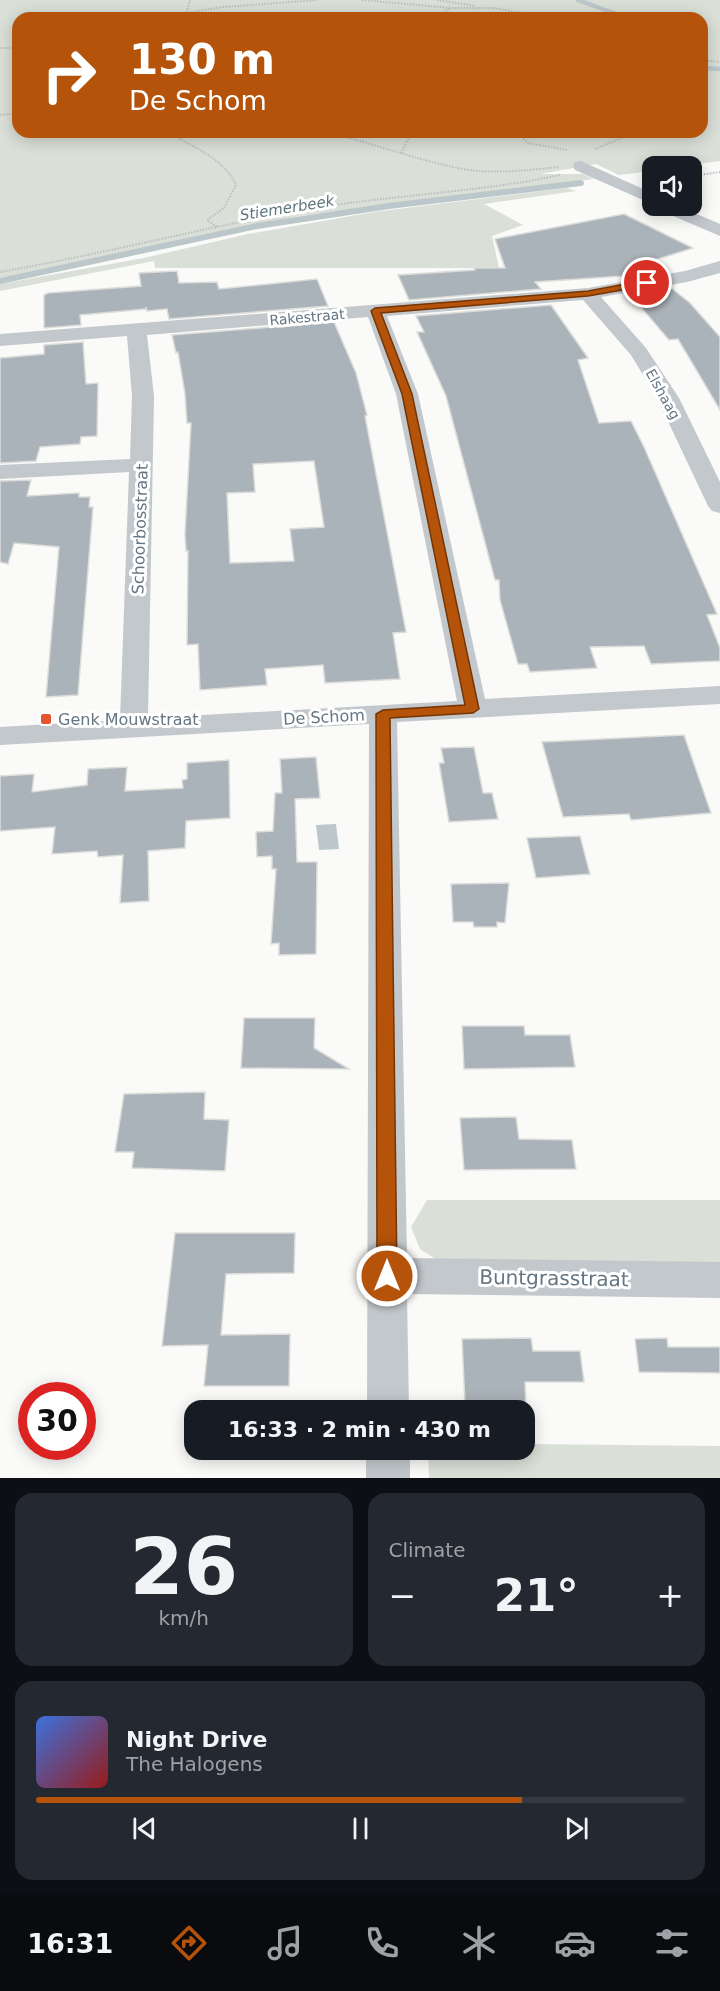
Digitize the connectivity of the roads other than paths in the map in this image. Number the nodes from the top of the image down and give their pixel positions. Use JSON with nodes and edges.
{"nodes":[{"id":1,"x":579,"y":166,"type":"road end"},
{"id":2,"x":642,"y":194,"type":"edge"},
{"id":3,"x":688,"y":216,"type":"edge"},
{"id":4,"x":720,"y":231,"type":"edge"},
{"id":5,"x":720,"y":267,"type":"edge"},
{"id":6,"x":588,"y":294,"type":"junction"},
{"id":7,"x":375,"y":311,"type":"junction"},
{"id":8,"x":136,"y":330,"type":"junction"},
{"id":9,"x":0,"y":340,"type":"edge"},
{"id":10,"x":142,"y":465,"type":"junction"},
{"id":11,"x":0,"y":472,"type":"edge"},
{"id":12,"x":720,"y":506,"type":"edge"},
{"id":13,"x":720,"y":695,"type":"edge"},
{"id":14,"x":473,"y":709,"type":"junction"},
{"id":15,"x":383,"y":714,"type":"junction"},
{"id":16,"x":134,"y":727,"type":"junction"},
{"id":17,"x":0,"y":735,"type":"edge"},
{"id":18,"x":387,"y":1276,"type":"junction"},
{"id":19,"x":720,"y":1280,"type":"edge"},
{"id":20,"x":388,"y":1400,"type":"edge"},
{"id":21,"x":388,"y":1460,"type":"edge"},
{"id":22,"x":388,"y":1478,"type":"edge"}],
"edges":[{"from":1,"to":2,"type":"street"},
{"from":3,"to":4,"type":"street"},
{"from":5,"to":6,"type":"street","name":"Rakestraat"},
{"from":6,"to":7,"type":"street","name":"Rakestraat"},
{"from":6,"to":12,"type":"street","name":"Elshaag"},
{"from":7,"to":8,"type":"street","name":"Rakestraat"},
{"from":7,"to":14,"type":"street"},
{"from":8,"to":9,"type":"street","name":"Rakestraat"},
{"from":8,"to":10,"type":"street","name":"Schoorbosstraat"},
{"from":10,"to":11,"type":"street"},
{"from":10,"to":16,"type":"street","name":"Schoorbosstraat"},
{"from":13,"to":14,"type":"street","name":"De Schom"},
{"from":14,"to":15,"type":"street","name":"De Schom"},
{"from":15,"to":16,"type":"street","name":"De Schom"},
{"from":15,"to":18,"type":"street"},
{"from":16,"to":17,"type":"street","name":"De Schom"},
{"from":18,"to":19,"type":"street","name":"Buntgrasstraat"},
{"from":18,"to":20,"type":"street"},
{"from":21,"to":22,"type":"street"}]}
